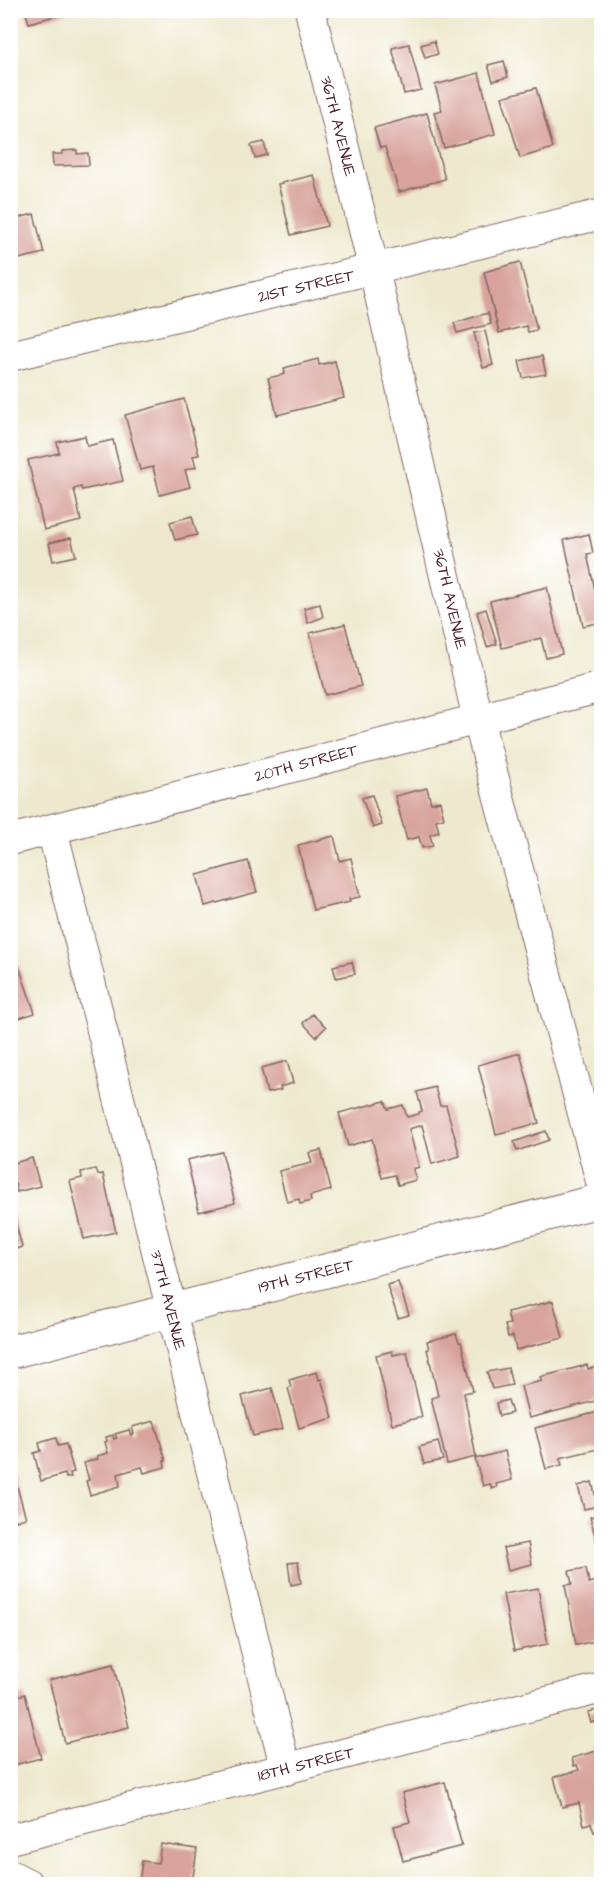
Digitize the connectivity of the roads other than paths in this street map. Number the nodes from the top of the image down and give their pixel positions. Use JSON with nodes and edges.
{"nodes":[{"id":1,"x":310,"y":10,"type":"edge"},
{"id":2,"x":602,"y":214,"type":"edge"},
{"id":3,"x":374,"y":270,"type":"junction"},
{"id":4,"x":10,"y":356,"type":"edge"},
{"id":5,"x":602,"y":687,"type":"edge"},
{"id":6,"x":478,"y":719,"type":"junction"},
{"id":7,"x":52,"y":829,"type":"junction"},
{"id":8,"x":10,"y":840,"type":"edge"},
{"id":9,"x":602,"y":1185,"type":"edge"},
{"id":10,"x":602,"y":1200,"type":"edge"},
{"id":11,"x":170,"y":1311,"type":"junction"},
{"id":12,"x":10,"y":1352,"type":"edge"},
{"id":13,"x":602,"y":1689,"type":"edge"},
{"id":14,"x":286,"y":1770,"type":"junction"},
{"id":15,"x":10,"y":1839,"type":"edge"},
{"id":16,"x":10,"y":1875,"type":"edge"},
{"id":17,"x":28,"y":1884,"type":"edge"}],
"edges":[{"from":1,"to":3,"type":"street","name":"36TH AVENUE"},
{"from":2,"to":3,"type":"street","name":"21ST STREET"},
{"from":3,"to":4,"type":"street","name":"21ST STREET"},
{"from":3,"to":6,"type":"street","name":"36TH AVENUE"},
{"from":5,"to":6,"type":"street","name":"20TH STREET"},
{"from":6,"to":7,"type":"street","name":"20TH STREET"},
{"from":6,"to":9,"type":"street","name":"36TH AVENUE"},
{"from":7,"to":8,"type":"street","name":"20TH STREET"},
{"from":7,"to":11,"type":"street","name":"37TH AVENUE"},
{"from":10,"to":11,"type":"street","name":"19TH STREET"},
{"from":11,"to":12,"type":"street","name":"19TH STREET"},
{"from":11,"to":14,"type":"street","name":"37TH AVENUE"},
{"from":13,"to":14,"type":"street","name":"18TH STREET"},
{"from":14,"to":15,"type":"street","name":"18TH STREET"},
{"from":16,"to":17,"type":"street"}]}
